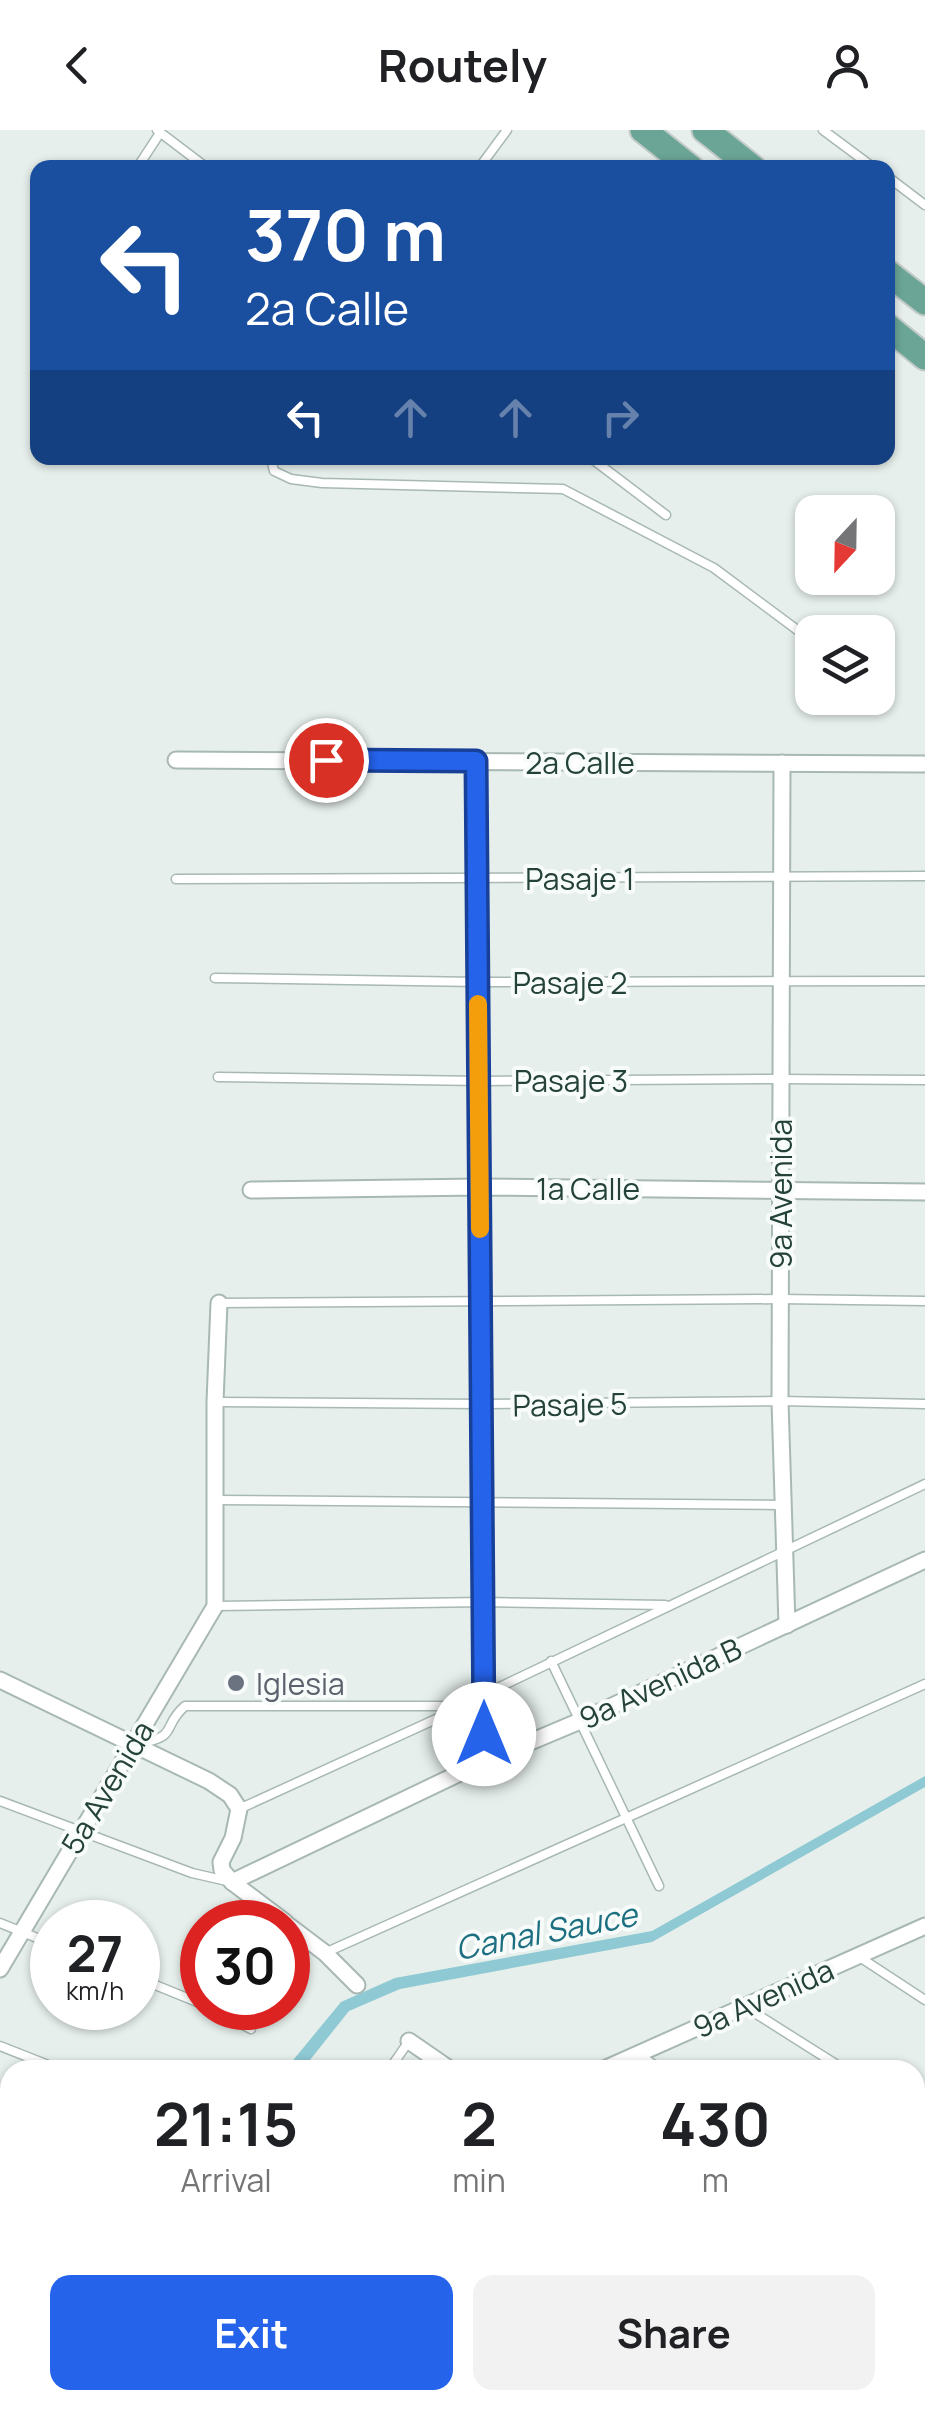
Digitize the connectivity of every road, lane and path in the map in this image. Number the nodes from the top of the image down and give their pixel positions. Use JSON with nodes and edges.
{"nodes":[{"id":1,"x":507,"y":130,"type":"edge"},
{"id":2,"x":643,"y":130,"type":"edge"},
{"id":3,"x":705,"y":130,"type":"edge"},
{"id":4,"x":823,"y":130,"type":"edge"},
{"id":5,"x":158,"y":131,"type":"edge"},
{"id":6,"x":141,"y":160,"type":"edge"},
{"id":7,"x":196,"y":160,"type":"edge"},
{"id":8,"x":485,"y":160,"type":"edge"},
{"id":9,"x":681,"y":160,"type":"edge"},
{"id":10,"x":743,"y":160,"type":"edge"},
{"id":11,"x":863,"y":160,"type":"edge"},
{"id":12,"x":895,"y":183,"type":"edge"},
{"id":13,"x":925,"y":205,"type":"edge"},
{"id":14,"x":895,"y":277,"type":"edge"},
{"id":15,"x":924,"y":299,"type":"edge"},
{"id":16,"x":895,"y":332,"type":"edge"},
{"id":17,"x":925,"y":357,"type":"edge"},
{"id":18,"x":272,"y":465,"type":"edge"},
{"id":19,"x":600,"y":465,"type":"edge"},
{"id":20,"x":666,"y":514,"type":"dead end"},
{"id":21,"x":795,"y":628,"type":"edge"},
{"id":22,"x":176,"y":760,"type":"dead end"},
{"id":23,"x":476,"y":761,"type":"junction"},
{"id":24,"x":782,"y":763,"type":"junction"},
{"id":25,"x":925,"y":764,"type":"edge"},
{"id":26,"x":925,"y":876,"type":"edge"},
{"id":27,"x":782,"y":877,"type":"junction"},
{"id":28,"x":478,"y":878,"type":"junction"},
{"id":29,"x":176,"y":879,"type":"dead end"},
{"id":30,"x":215,"y":978,"type":"dead end"},
{"id":31,"x":781,"y":981,"type":"junction"},
{"id":32,"x":925,"y":981,"type":"edge"},
{"id":33,"x":478,"y":982,"type":"junction"},
{"id":34,"x":218,"y":1077,"type":"dead end"},
{"id":35,"x":780,"y":1079,"type":"junction"},
{"id":36,"x":925,"y":1080,"type":"edge"},
{"id":37,"x":479,"y":1081,"type":"junction"},
{"id":38,"x":480,"y":1188,"type":"junction"},
{"id":39,"x":780,"y":1189,"type":"junction"},
{"id":40,"x":250,"y":1190,"type":"dead end"},
{"id":41,"x":925,"y":1192,"type":"edge"},
{"id":42,"x":780,"y":1299,"type":"junction"},
{"id":43,"x":925,"y":1300,"type":"edge"},
{"id":44,"x":481,"y":1301,"type":"junction"},
{"id":45,"x":219,"y":1303,"type":"joint"},
{"id":46,"x":780,"y":1401,"type":"junction"},
{"id":47,"x":215,"y":1402,"type":"junction"},
{"id":48,"x":482,"y":1404,"type":"junction"},
{"id":49,"x":925,"y":1404,"type":"edge"},
{"id":50,"x":925,"y":1484,"type":"edge"},
{"id":51,"x":214,"y":1500,"type":"junction"},
{"id":52,"x":482,"y":1501,"type":"junction"},
{"id":53,"x":782,"y":1505,"type":"junction"},
{"id":54,"x":784,"y":1552,"type":"junction"},
{"id":55,"x":925,"y":1560,"type":"edge"},
{"id":56,"x":483,"y":1602,"type":"junction"},
{"id":57,"x":214,"y":1606,"type":"junction"},
{"id":58,"x":670,"y":1606,"type":"junction"},
{"id":59,"x":787,"y":1625,"type":"junction"},
{"id":60,"x":551,"y":1661,"type":"junction"},
{"id":61,"x":0,"y":1680,"type":"edge"},
{"id":62,"x":925,"y":1684,"type":"edge"},
{"id":63,"x":484,"y":1700,"type":"junction"},
{"id":64,"x":463,"y":1706,"type":"junction"},
{"id":65,"x":580,"y":1721,"type":"junction"},
{"id":66,"x":132,"y":1744,"type":"junction"},
{"id":67,"x":484,"y":1761,"type":"junction"},
{"id":68,"x":0,"y":1801,"type":"edge"},
{"id":69,"x":240,"y":1809,"type":"junction"},
{"id":70,"x":626,"y":1817,"type":"junction"},
{"id":71,"x":81,"y":1832,"type":"junction"},
{"id":72,"x":232,"y":1882,"type":"junction"},
{"id":73,"x":659,"y":1886,"type":"dead end"},
{"id":74,"x":255,"y":1900,"type":"edge"},
{"id":75,"x":0,"y":1923,"type":"edge"},
{"id":76,"x":925,"y":1926,"type":"edge"},
{"id":77,"x":22,"y":1932,"type":"junction"},
{"id":78,"x":30,"y":1935,"type":"edge"},
{"id":79,"x":310,"y":1942,"type":"edge"},
{"id":80,"x":324,"y":1953,"type":"junction"},
{"id":81,"x":858,"y":1956,"type":"junction"},
{"id":82,"x":0,"y":1969,"type":"edge"},
{"id":83,"x":356,"y":1986,"type":"dead end"},
{"id":84,"x":925,"y":2000,"type":"edge"},
{"id":85,"x":745,"y":2006,"type":"junction"},
{"id":86,"x":408,"y":2041,"type":"joint"},
{"id":87,"x":0,"y":2046,"type":"edge"},
{"id":88,"x":638,"y":2054,"type":"junction"},
{"id":89,"x":36,"y":2060,"type":"edge"},
{"id":90,"x":396,"y":2060,"type":"edge"},
{"id":91,"x":436,"y":2060,"type":"edge"},
{"id":92,"x":624,"y":2060,"type":"edge"},
{"id":93,"x":647,"y":2060,"type":"edge"},
{"id":94,"x":829,"y":2060,"type":"edge"}],
"edges":[{"from":1,"to":8,"type":"lane"},
{"from":2,"to":9,"type":"main road"},
{"from":3,"to":10,"type":"main road"},
{"from":4,"to":11,"type":"lane"},
{"from":5,"to":6,"type":"lane"},
{"from":5,"to":7,"type":"lane"},
{"from":12,"to":13,"type":"lane"},
{"from":14,"to":15,"type":"main road"},
{"from":16,"to":17,"type":"main road"},
{"from":18,"to":21,"type":"lane"},
{"from":19,"to":20,"type":"lane"},
{"from":22,"to":23,"type":"street","name":"2a Calle"},
{"from":23,"to":24,"type":"street","name":"2a Calle"},
{"from":23,"to":28,"type":"street"},
{"from":24,"to":25,"type":"street","name":"2a Calle"},
{"from":24,"to":27,"type":"street","name":"9a Avenida"},
{"from":26,"to":27,"type":"lane","name":"Pasaje 1"},
{"from":27,"to":28,"type":"lane","name":"Pasaje 1"},
{"from":27,"to":31,"type":"street","name":"9a Avenida"},
{"from":28,"to":29,"type":"lane","name":"Pasaje 1"},
{"from":28,"to":33,"type":"street"},
{"from":30,"to":33,"type":"lane","name":"Pasaje 2"},
{"from":31,"to":32,"type":"lane","name":"Pasaje 2"},
{"from":31,"to":33,"type":"lane","name":"Pasaje 2"},
{"from":31,"to":35,"type":"street","name":"9a Avenida"},
{"from":33,"to":37,"type":"street"},
{"from":34,"to":37,"type":"lane","name":"Pasaje 3"},
{"from":35,"to":36,"type":"lane","name":"Pasaje 3"},
{"from":35,"to":37,"type":"lane","name":"Pasaje 3"},
{"from":35,"to":39,"type":"street","name":"9a Avenida"},
{"from":37,"to":38,"type":"street"},
{"from":38,"to":39,"type":"street","name":"1a Calle"},
{"from":38,"to":40,"type":"street","name":"1a Calle"},
{"from":38,"to":44,"type":"street"},
{"from":39,"to":41,"type":"street","name":"1a Calle"},
{"from":39,"to":42,"type":"street","name":"9a Avenida"},
{"from":42,"to":43,"type":"lane"},
{"from":42,"to":44,"type":"lane"},
{"from":42,"to":46,"type":"street","name":"9a Avenida"},
{"from":44,"to":45,"type":"lane"},
{"from":44,"to":48,"type":"street"},
{"from":45,"to":47,"type":"street"},
{"from":46,"to":48,"type":"lane","name":"Pasaje 5"},
{"from":46,"to":49,"type":"lane","name":"Pasaje 5"},
{"from":46,"to":53,"type":"street","name":"9a Avenida"},
{"from":47,"to":48,"type":"lane","name":"Pasaje 5"},
{"from":47,"to":51,"type":"street"},
{"from":48,"to":52,"type":"street"},
{"from":50,"to":54,"type":"lane"},
{"from":51,"to":52,"type":"lane"},
{"from":51,"to":57,"type":"street"},
{"from":52,"to":53,"type":"lane"},
{"from":52,"to":56,"type":"street"},
{"from":53,"to":54,"type":"street","name":"9a Avenida"},
{"from":54,"to":58,"type":"lane"},
{"from":54,"to":59,"type":"street","name":"9a Avenida"},
{"from":55,"to":59,"type":"street","name":"9a Avenida B"},
{"from":56,"to":57,"type":"lane"},
{"from":56,"to":58,"type":"lane"},
{"from":56,"to":63,"type":"street"},
{"from":57,"to":66,"type":"street","name":"5a Avenida"},
{"from":58,"to":60,"type":"lane"},
{"from":59,"to":65,"type":"street","name":"9a Avenida B"},
{"from":60,"to":63,"type":"lane"},
{"from":60,"to":65,"type":"lane"},
{"from":61,"to":66,"type":"street"},
{"from":62,"to":70,"type":"lane"},
{"from":63,"to":64,"type":"lane"},
{"from":63,"to":67,"type":"street"},
{"from":64,"to":66,"type":"lane"},
{"from":64,"to":69,"type":"lane"},
{"from":65,"to":67,"type":"street","name":"9a Avenida B"},
{"from":65,"to":70,"type":"lane"},
{"from":66,"to":69,"type":"street"},
{"from":66,"to":71,"type":"street","name":"5a Avenida"},
{"from":67,"to":72,"type":"street","name":"9a Avenida B"},
{"from":68,"to":71,"type":"lane"},
{"from":69,"to":72,"type":"street"},
{"from":70,"to":73,"type":"lane"},
{"from":70,"to":80,"type":"lane"},
{"from":71,"to":72,"type":"lane"},
{"from":71,"to":77,"type":"street","name":"5a Avenida"},
{"from":72,"to":74,"type":"street"},
{"from":75,"to":77,"type":"lane"},
{"from":76,"to":81,"type":"street","name":"9a Avenida"},
{"from":77,"to":78,"type":"lane"},
{"from":77,"to":82,"type":"street","name":"5a Avenida"},
{"from":79,"to":80,"type":"street"},
{"from":80,"to":83,"type":"street"},
{"from":81,"to":84,"type":"lane"},
{"from":81,"to":85,"type":"street","name":"9a Avenida"},
{"from":85,"to":88,"type":"street","name":"9a Avenida"},
{"from":85,"to":94,"type":"lane"},
{"from":86,"to":90,"type":"lane"},
{"from":86,"to":91,"type":"street"},
{"from":87,"to":89,"type":"lane"},
{"from":88,"to":92,"type":"street","name":"9a Avenida"},
{"from":88,"to":93,"type":"lane"}]}
